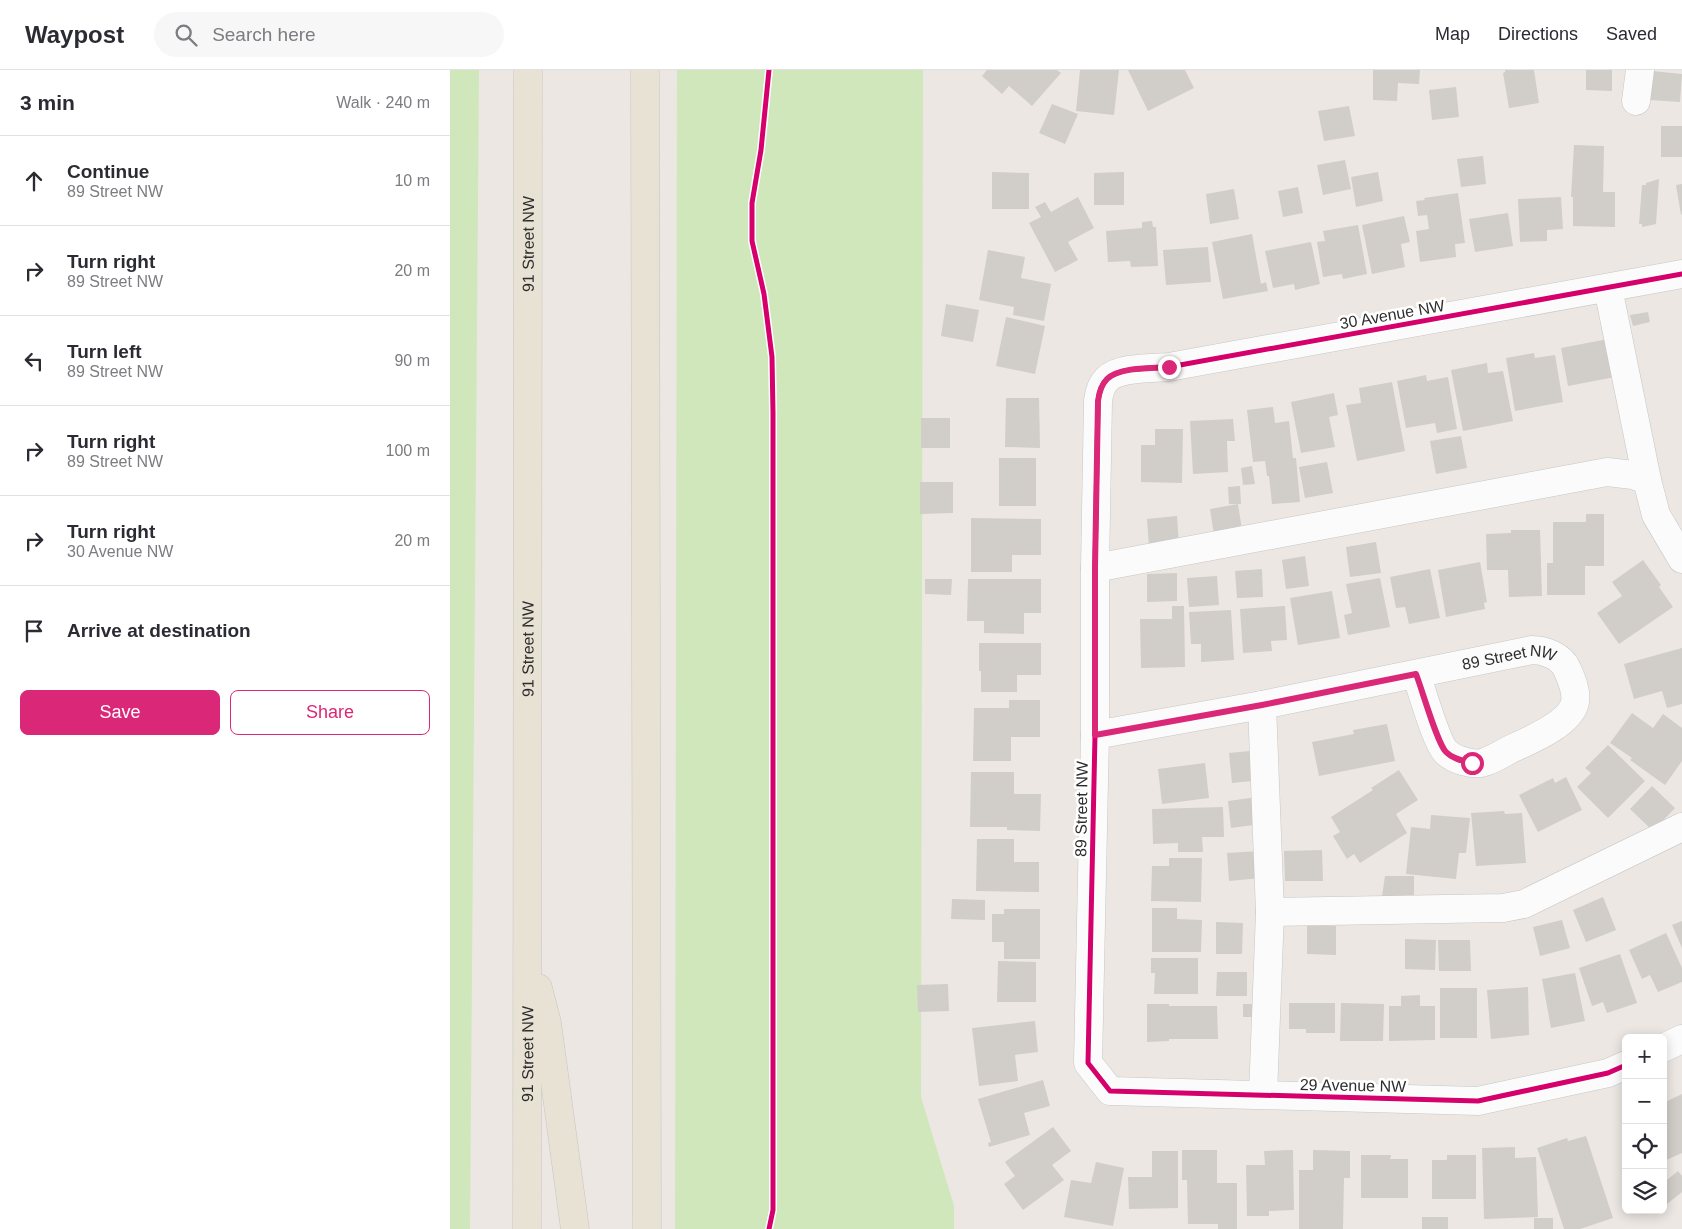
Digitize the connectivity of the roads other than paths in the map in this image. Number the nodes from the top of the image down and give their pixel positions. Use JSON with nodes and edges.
{"nodes":[{"id":1,"x":528,"y":70,"type":"edge"},
{"id":2,"x":645,"y":70,"type":"edge"},
{"id":3,"x":1640,"y":70,"type":"edge"},
{"id":4,"x":1636,"y":101,"type":"dead end"},
{"id":5,"x":1682,"y":274,"type":"edge"},
{"id":6,"x":1608,"y":288,"type":"junction"},
{"id":7,"x":1108,"y":378,"type":"joint"},
{"id":8,"x":1647,"y":480,"type":"junction"},
{"id":9,"x":1682,"y":559,"type":"edge"},
{"id":10,"x":1095,"y":568,"type":"junction"},
{"id":11,"x":1416,"y":674,"type":"junction"},
{"id":12,"x":1262,"y":705,"type":"junction"},
{"id":13,"x":1095,"y":735,"type":"junction"},
{"id":14,"x":1682,"y":827,"type":"edge"},
{"id":15,"x":1270,"y":912,"type":"junction"},
{"id":16,"x":528,"y":955,"type":"junction"},
{"id":17,"x":1682,"y":1039,"type":"edge"},
{"id":18,"x":1667,"y":1046,"type":"edge"},
{"id":19,"x":1088,"y":1063,"type":"joint"},
{"id":20,"x":1622,"y":1066,"type":"edge"},
{"id":21,"x":1263,"y":1096,"type":"junction"},
{"id":22,"x":528,"y":1172,"type":"junction"},
{"id":23,"x":513,"y":1229,"type":"edge"},
{"id":24,"x":527,"y":1229,"type":"edge"},
{"id":25,"x":575,"y":1229,"type":"edge"},
{"id":26,"x":648,"y":1229,"type":"edge"}],
"edges":[{"from":1,"to":16,"type":"main road","name":"91 Street NW"},
{"from":2,"to":26,"type":"main road"},
{"from":3,"to":4,"type":"street"},
{"from":5,"to":6,"type":"street","name":"30 Avenue NW"},
{"from":6,"to":7,"type":"street","name":"30 Avenue NW"},
{"from":6,"to":8,"type":"street"},
{"from":7,"to":10,"type":"street","name":"89 Street NW"},
{"from":8,"to":9,"type":"street"},
{"from":8,"to":10,"type":"street"},
{"from":10,"to":13,"type":"street","name":"89 Street NW"},
{"from":11,"to":11,"type":"street","name":"89 Street NW"},
{"from":11,"to":12,"type":"street","name":"89 Street NW"},
{"from":12,"to":13,"type":"street","name":"89 Street NW"},
{"from":12,"to":15,"type":"street"},
{"from":13,"to":19,"type":"street","name":"89 Street NW"},
{"from":14,"to":15,"type":"street"},
{"from":15,"to":21,"type":"street"},
{"from":16,"to":22,"type":"main road","name":"91 Street NW"},
{"from":16,"to":25,"type":"main road"},
{"from":17,"to":18,"type":"street"},
{"from":19,"to":21,"type":"street","name":"29 Avenue NW"},
{"from":20,"to":21,"type":"street","name":"29 Avenue NW"},
{"from":22,"to":23,"type":"main road"},
{"from":22,"to":24,"type":"main road","name":"91 Street NW"}]}
